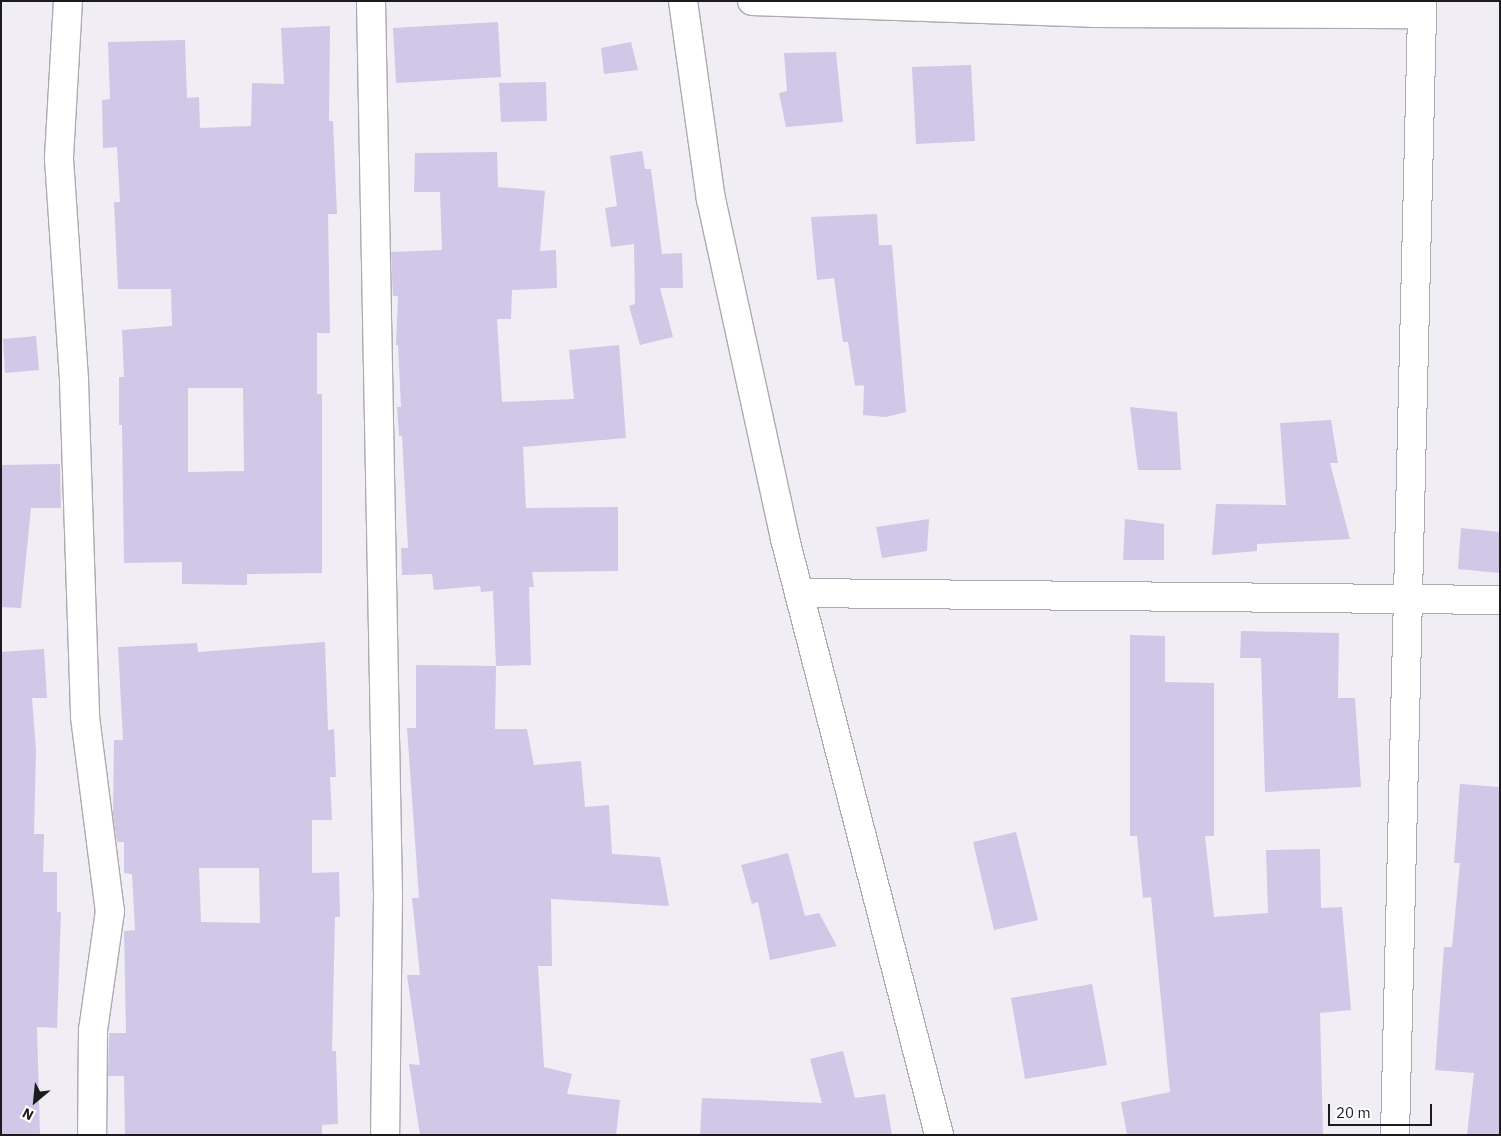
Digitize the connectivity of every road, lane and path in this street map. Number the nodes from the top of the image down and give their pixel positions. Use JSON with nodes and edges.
{"nodes":[{"id":1,"x":68,"y":1,"type":"edge"},
{"id":2,"x":371,"y":1,"type":"edge"},
{"id":3,"x":683,"y":1,"type":"edge"},
{"id":4,"x":752,"y":1,"type":"edge"},
{"id":5,"x":1422,"y":7,"type":"edge"},
{"id":6,"x":799,"y":593,"type":"junction"},
{"id":7,"x":1408,"y":599,"type":"junction"},
{"id":8,"x":1500,"y":600,"type":"edge"},
{"id":9,"x":92,"y":1135,"type":"edge"},
{"id":10,"x":385,"y":1135,"type":"edge"},
{"id":11,"x":939,"y":1135,"type":"edge"},
{"id":12,"x":1396,"y":1135,"type":"edge"}],
"edges":[{"from":1,"to":9,"type":"street"},
{"from":2,"to":10,"type":"street"},
{"from":3,"to":6,"type":"street"},
{"from":4,"to":5,"type":"street"},
{"from":5,"to":7,"type":"street"},
{"from":6,"to":7,"type":"street"},
{"from":6,"to":11,"type":"street"},
{"from":7,"to":8,"type":"street"},
{"from":7,"to":12,"type":"street"}]}
